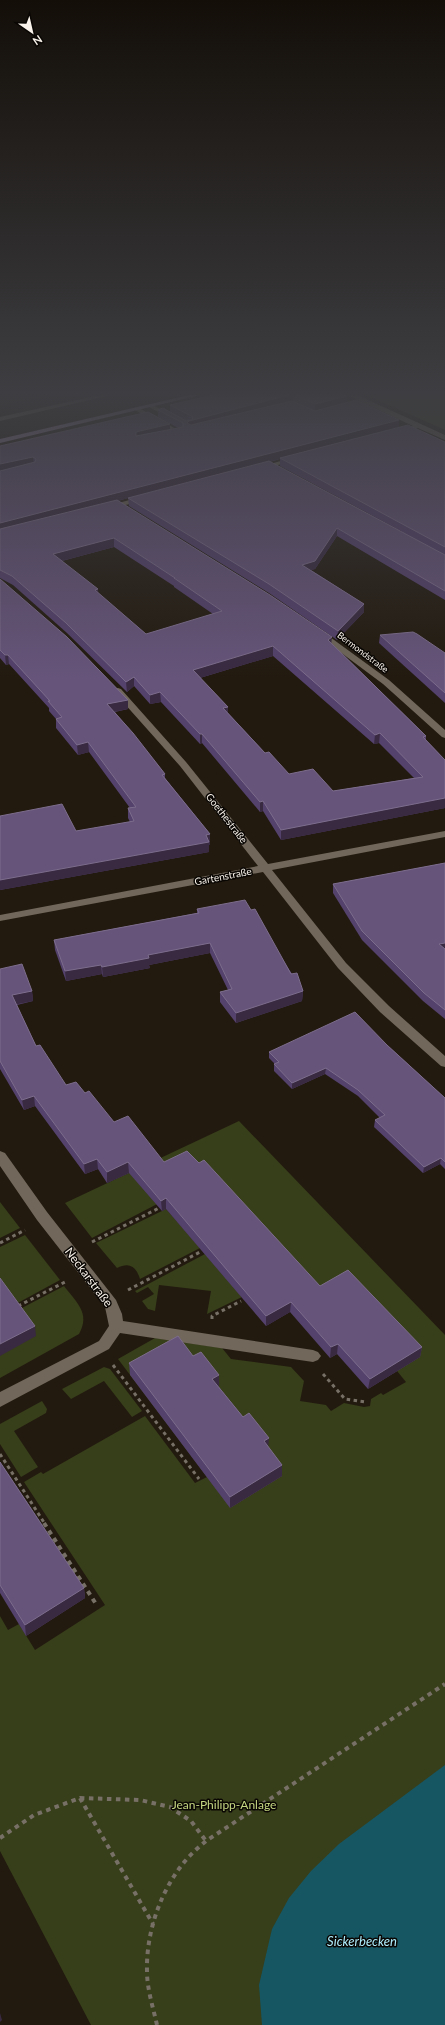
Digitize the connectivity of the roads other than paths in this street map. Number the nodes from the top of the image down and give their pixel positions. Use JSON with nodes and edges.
{"nodes":[{"id":1,"x":149,"y":497,"type":"edge"},
{"id":2,"x":119,"y":504,"type":"junction"},
{"id":3,"x":98,"y":510,"type":"edge"},
{"id":4,"x":133,"y":513,"type":"edge"},
{"id":5,"x":312,"y":628,"type":"edge"},
{"id":6,"x":109,"y":682,"type":"edge"},
{"id":7,"x":445,"y":735,"type":"edge"},
{"id":8,"x":445,"y":834,"type":"edge"},
{"id":9,"x":265,"y":868,"type":"junction"},
{"id":10,"x":0,"y":918,"type":"edge"},
{"id":11,"x":445,"y":1063,"type":"edge"},
{"id":12,"x":0,"y":1156,"type":"edge"},
{"id":13,"x":116,"y":1326,"type":"junction"},
{"id":14,"x":313,"y":1356,"type":"road end"},
{"id":15,"x":0,"y":1400,"type":"edge"}],
"edges":[{"from":1,"to":2,"type":"street"},
{"from":2,"to":3,"type":"street"},
{"from":2,"to":4,"type":"street"},
{"from":5,"to":7,"type":"street","name":"Bermondstraße"},
{"from":6,"to":9,"type":"street","name":"Goethestraße"},
{"from":8,"to":9,"type":"street","name":"Gartenstraße"},
{"from":9,"to":10,"type":"street","name":"Gartenstraße"},
{"from":9,"to":11,"type":"street","name":"Goethestraße"},
{"from":12,"to":13,"type":"street","name":"Neckarstraße"},
{"from":13,"to":14,"type":"street"},
{"from":13,"to":15,"type":"street"}]}
